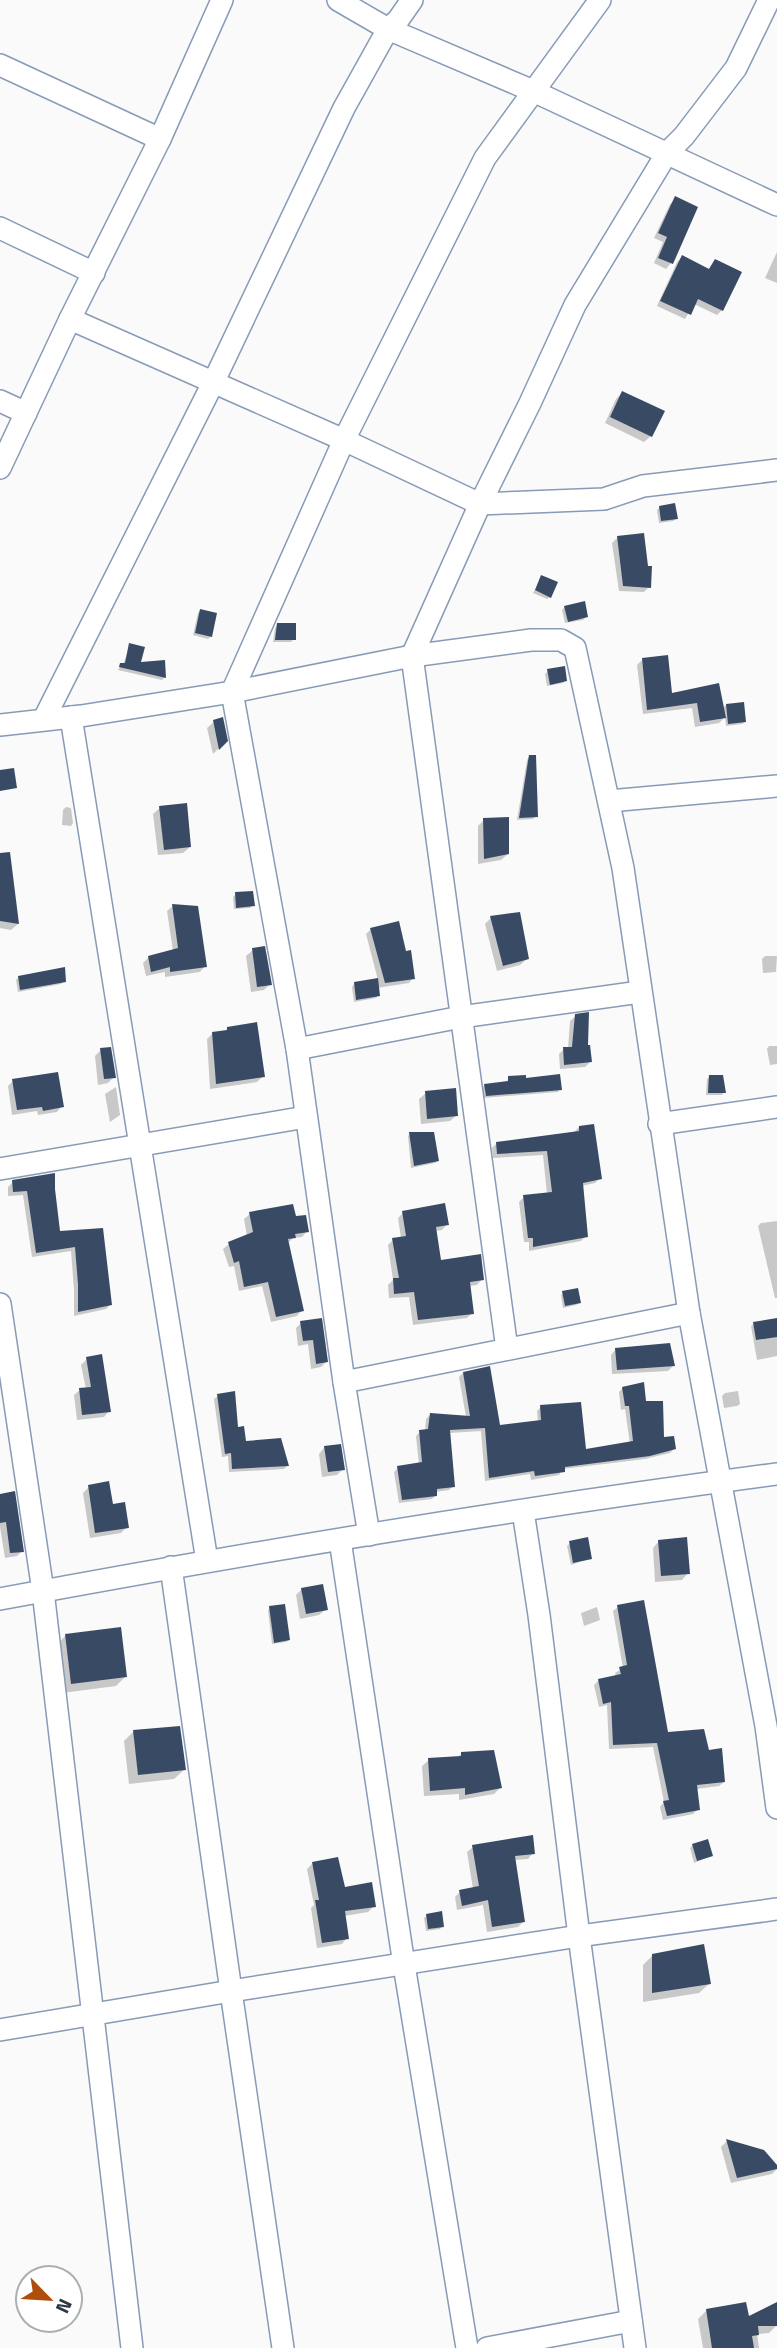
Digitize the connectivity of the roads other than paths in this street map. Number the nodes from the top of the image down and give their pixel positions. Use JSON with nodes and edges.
{"nodes":[{"id":1,"x":222,"y":0,"type":"edge"},
{"id":2,"x":338,"y":0,"type":"edge"},
{"id":3,"x":412,"y":0,"type":"edge"},
{"id":4,"x":600,"y":0,"type":"edge"},
{"id":5,"x":769,"y":0,"type":"edge"},
{"id":6,"x":388,"y":29,"type":"junction"},
{"id":7,"x":0,"y":65,"type":"edge"},
{"id":8,"x":533,"y":91,"type":"junction"},
{"id":9,"x":160,"y":139,"type":"junction"},
{"id":10,"x":667,"y":153,"type":"junction"},
{"id":11,"x":777,"y":205,"type":"edge"},
{"id":12,"x":0,"y":228,"type":"edge"},
{"id":13,"x":94,"y":273,"type":"junction"},
{"id":14,"x":70,"y":319,"type":"junction"},
{"id":15,"x":213,"y":383,"type":"junction"},
{"id":16,"x":0,"y":401,"type":"edge"},
{"id":17,"x":26,"y":413,"type":"junction"},
{"id":18,"x":344,"y":440,"type":"junction"},
{"id":19,"x":0,"y":468,"type":"edge"},
{"id":20,"x":777,"y":470,"type":"edge"},
{"id":21,"x":480,"y":504,"type":"junction"},
{"id":22,"x":412,"y":656,"type":"junction"},
{"id":23,"x":232,"y":692,"type":"junction"},
{"id":24,"x":71,"y":717,"type":"junction"},
{"id":25,"x":44,"y":719,"type":"junction"},
{"id":26,"x":0,"y":725,"type":"edge"},
{"id":27,"x":777,"y":786,"type":"edge"},
{"id":28,"x":609,"y":801,"type":"junction"},
{"id":29,"x":640,"y":992,"type":"junction"},
{"id":30,"x":461,"y":1017,"type":"junction"},
{"id":31,"x":297,"y":1049,"type":"junction"},
{"id":32,"x":777,"y":1107,"type":"edge"},
{"id":33,"x":306,"y":1118,"type":"junction"},
{"id":34,"x":659,"y":1124,"type":"junction"},
{"id":35,"x":140,"y":1146,"type":"junction"},
{"id":36,"x":0,"y":1169,"type":"edge"},
{"id":37,"x":0,"y":1304,"type":"edge"},
{"id":38,"x":689,"y":1313,"type":"junction"},
{"id":39,"x":507,"y":1349,"type":"junction"},
{"id":40,"x":344,"y":1382,"type":"junction"},
{"id":41,"x":777,"y":1474,"type":"edge"},
{"id":42,"x":720,"y":1482,"type":"junction"},
{"id":43,"x":523,"y":1511,"type":"junction"},
{"id":44,"x":369,"y":1535,"type":"junction"},
{"id":45,"x":340,"y":1540,"type":"junction"},
{"id":46,"x":207,"y":1561,"type":"junction"},
{"id":47,"x":171,"y":1567,"type":"junction"},
{"id":48,"x":43,"y":1591,"type":"junction"},
{"id":49,"x":0,"y":1599,"type":"edge"},
{"id":50,"x":777,"y":1808,"type":"edge"},
{"id":51,"x":777,"y":1909,"type":"edge"},
{"id":52,"x":579,"y":1936,"type":"junction"},
{"id":53,"x":404,"y":1965,"type":"junction"},
{"id":54,"x":231,"y":1991,"type":"junction"},
{"id":55,"x":93,"y":2014,"type":"junction"},
{"id":56,"x":0,"y":2030,"type":"edge"},
{"id":57,"x":631,"y":2321,"type":"junction"},
{"id":58,"x":132,"y":2348,"type":"edge"},
{"id":59,"x":283,"y":2348,"type":"edge"},
{"id":60,"x":467,"y":2348,"type":"edge"},
{"id":61,"x":487,"y":2348,"type":"edge"},
{"id":62,"x":635,"y":2348,"type":"edge"}],
"edges":[{"from":1,"to":9,"type":"street"},
{"from":2,"to":6,"type":"street"},
{"from":3,"to":6,"type":"street"},
{"from":4,"to":8,"type":"street"},
{"from":5,"to":10,"type":"street"},
{"from":6,"to":8,"type":"street"},
{"from":6,"to":15,"type":"street"},
{"from":7,"to":9,"type":"street"},
{"from":8,"to":10,"type":"street"},
{"from":8,"to":18,"type":"street"},
{"from":9,"to":13,"type":"street"},
{"from":10,"to":11,"type":"street"},
{"from":10,"to":21,"type":"street"},
{"from":12,"to":13,"type":"street"},
{"from":13,"to":14,"type":"street"},
{"from":14,"to":15,"type":"street"},
{"from":14,"to":17,"type":"street"},
{"from":15,"to":18,"type":"street"},
{"from":15,"to":25,"type":"street"},
{"from":16,"to":17,"type":"street"},
{"from":17,"to":19,"type":"street"},
{"from":18,"to":21,"type":"street"},
{"from":18,"to":23,"type":"street"},
{"from":20,"to":21,"type":"street"},
{"from":21,"to":22,"type":"street"},
{"from":22,"to":23,"type":"street"},
{"from":22,"to":28,"type":"street"},
{"from":22,"to":30,"type":"street"},
{"from":23,"to":24,"type":"street"},
{"from":23,"to":31,"type":"street"},
{"from":24,"to":25,"type":"street"},
{"from":24,"to":35,"type":"street"},
{"from":25,"to":26,"type":"street"},
{"from":27,"to":28,"type":"street"},
{"from":28,"to":29,"type":"street"},
{"from":29,"to":30,"type":"street"},
{"from":29,"to":34,"type":"street"},
{"from":30,"to":31,"type":"street"},
{"from":30,"to":39,"type":"street"},
{"from":31,"to":33,"type":"street"},
{"from":32,"to":34,"type":"street"},
{"from":33,"to":35,"type":"street"},
{"from":33,"to":40,"type":"street"},
{"from":34,"to":38,"type":"street"},
{"from":35,"to":36,"type":"street"},
{"from":35,"to":46,"type":"street"},
{"from":37,"to":48,"type":"street"},
{"from":38,"to":39,"type":"street"},
{"from":38,"to":42,"type":"street"},
{"from":39,"to":40,"type":"street"},
{"from":40,"to":44,"type":"street"},
{"from":41,"to":42,"type":"street"},
{"from":42,"to":43,"type":"street"},
{"from":42,"to":50,"type":"street"},
{"from":43,"to":44,"type":"street"},
{"from":43,"to":52,"type":"street"},
{"from":44,"to":45,"type":"street"},
{"from":45,"to":46,"type":"street"},
{"from":45,"to":53,"type":"street"},
{"from":46,"to":47,"type":"street"},
{"from":47,"to":48,"type":"street"},
{"from":47,"to":54,"type":"street"},
{"from":48,"to":49,"type":"street"},
{"from":48,"to":55,"type":"street"},
{"from":51,"to":52,"type":"street"},
{"from":52,"to":53,"type":"street"},
{"from":52,"to":57,"type":"street"},
{"from":53,"to":54,"type":"street"},
{"from":53,"to":60,"type":"street"},
{"from":54,"to":55,"type":"street"},
{"from":54,"to":59,"type":"street"},
{"from":55,"to":56,"type":"street"},
{"from":55,"to":58,"type":"street"},
{"from":57,"to":61,"type":"street"},
{"from":57,"to":62,"type":"street"}]}
